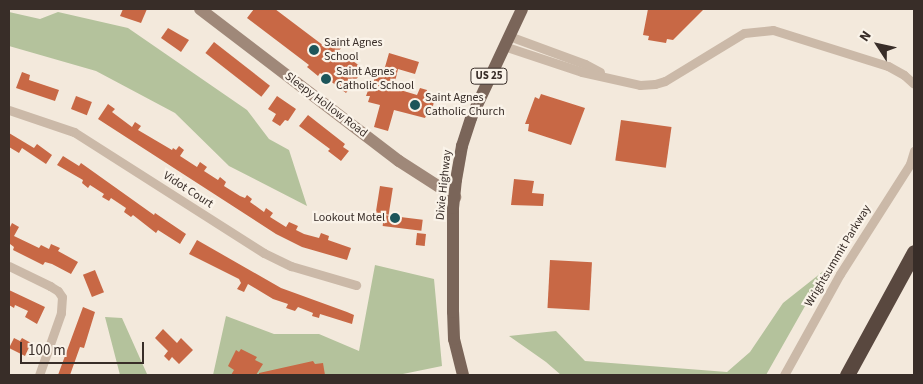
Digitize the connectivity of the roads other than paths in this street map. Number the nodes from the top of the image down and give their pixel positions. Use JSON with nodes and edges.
{"nodes":[{"id":1,"x":200,"y":9,"type":"edge"},
{"id":2,"x":522,"y":9,"type":"edge"},
{"id":3,"x":506,"y":41,"type":"junction"},
{"id":4,"x":914,"y":84,"type":"edge"},
{"id":5,"x":9,"y":110,"type":"edge"},
{"id":6,"x":914,"y":151,"type":"edge"},
{"id":7,"x":454,"y":197,"type":"junction"},
{"id":8,"x":914,"y":252,"type":"edge"},
{"id":9,"x":9,"y":266,"type":"edge"},
{"id":10,"x":356,"y":285,"type":"dead end"},
{"id":11,"x":39,"y":375,"type":"edge"},
{"id":12,"x":463,"y":375,"type":"edge"},
{"id":13,"x":784,"y":375,"type":"edge"},
{"id":14,"x":847,"y":375,"type":"edge"}],
"edges":[{"from":1,"to":7,"type":"main road","name":"Sleepy Hollow Road"},
{"from":2,"to":3,"type":"main road","name":"Dixie Highway","number":"US 25"},
{"from":3,"to":4,"type":"street"},
{"from":3,"to":7,"type":"main road","name":"Dixie Highway","number":"US 25"},
{"from":5,"to":10,"type":"street","name":"Vidot Court"},
{"from":6,"to":13,"type":"street","name":"Wrightsummit Parkway"},
{"from":7,"to":12,"type":"main road","name":"Dixie Highway","number":"US 25"},
{"from":8,"to":14,"type":"highway"},
{"from":9,"to":11,"type":"street"}]}
